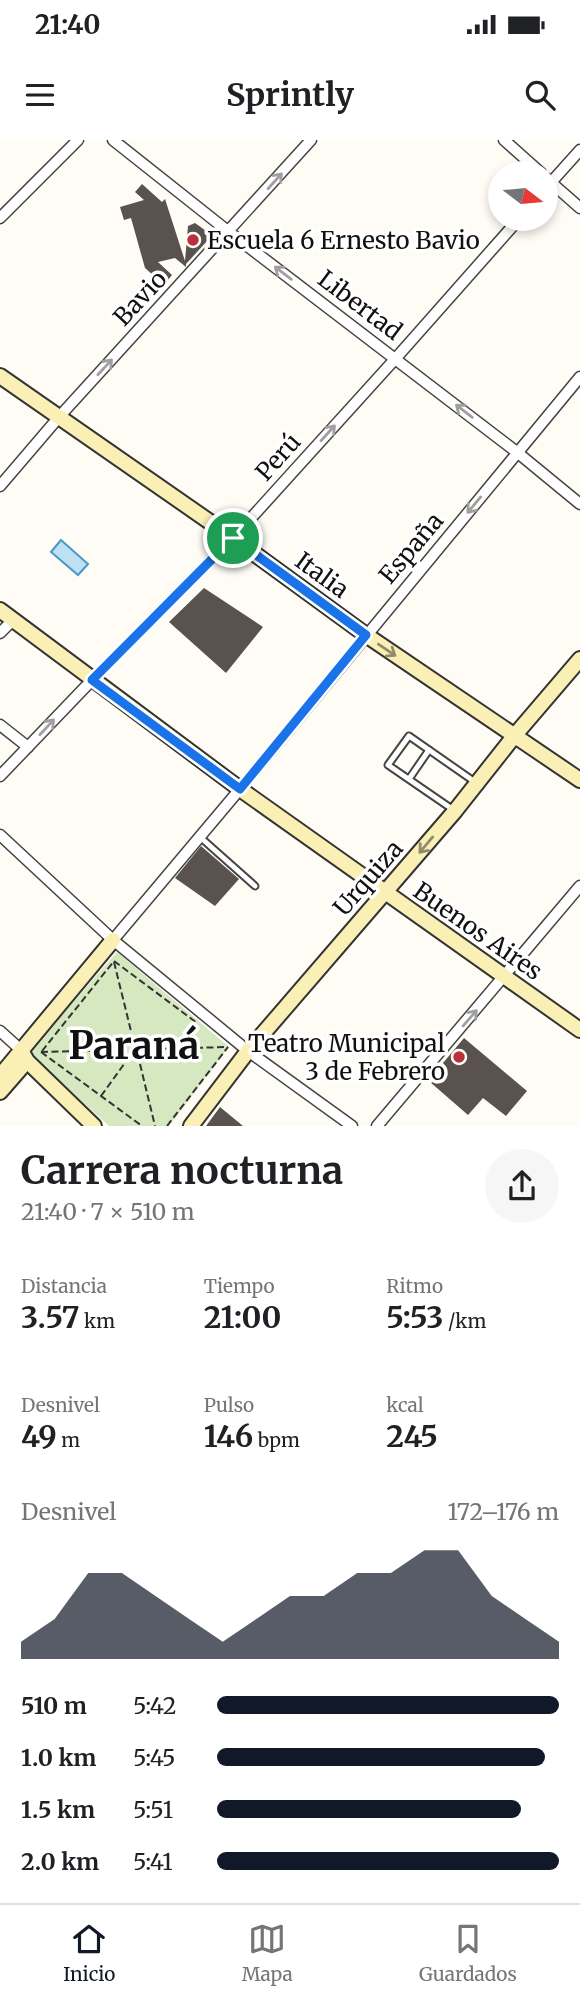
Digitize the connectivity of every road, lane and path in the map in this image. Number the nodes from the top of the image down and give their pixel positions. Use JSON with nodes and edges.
{"nodes":[{"id":1,"x":78,"y":140,"type":"edge"},
{"id":2,"x":113,"y":140,"type":"edge"},
{"id":3,"x":311,"y":140,"type":"edge"},
{"id":4,"x":504,"y":140,"type":"edge"},
{"id":5,"x":580,"y":150,"type":"edge"},
{"id":6,"x":528,"y":161,"type":"edge"},
{"id":7,"x":558,"y":173,"type":"edge"},
{"id":8,"x":558,"y":191,"type":"edge"},
{"id":9,"x":580,"y":208,"type":"edge"},
{"id":10,"x":0,"y":218,"type":"edge"},
{"id":11,"x":508,"y":231,"type":"edge"},
{"id":12,"x":229,"y":232,"type":"junction"},
{"id":13,"x":396,"y":358,"type":"junction"},
{"id":14,"x":0,"y":376,"type":"edge"},
{"id":15,"x":580,"y":377,"type":"edge"},
{"id":16,"x":59,"y":417,"type":"junction"},
{"id":17,"x":518,"y":453,"type":"junction"},
{"id":18,"x":0,"y":486,"type":"edge"},
{"id":19,"x":580,"y":504,"type":"edge"},
{"id":20,"x":233,"y":538,"type":"junction"},
{"id":21,"x":0,"y":610,"type":"edge"},
{"id":22,"x":13,"y":620,"type":"junction"},
{"id":23,"x":0,"y":634,"type":"edge"},
{"id":24,"x":366,"y":635,"type":"junction"},
{"id":25,"x":580,"y":659,"type":"edge"},
{"id":26,"x":92,"y":680,"type":"junction"},
{"id":27,"x":0,"y":725,"type":"edge"},
{"id":28,"x":515,"y":735,"type":"junction"},
{"id":29,"x":28,"y":747,"type":"junction"},
{"id":30,"x":429,"y":750,"type":"junction"},
{"id":31,"x":0,"y":776,"type":"edge"},
{"id":32,"x":409,"y":779,"type":"junction"},
{"id":33,"x":580,"y":780,"type":"edge"},
{"id":34,"x":477,"y":783,"type":"junction"},
{"id":35,"x":240,"y":789,"type":"junction"},
{"id":36,"x":455,"y":811,"type":"junction"},
{"id":37,"x":0,"y":835,"type":"edge"},
{"id":38,"x":200,"y":837,"type":"junction"},
{"id":39,"x":255,"y":886,"type":"dead end"},
{"id":40,"x":580,"y":886,"type":"edge"},
{"id":41,"x":385,"y":894,"type":"junction"},
{"id":42,"x":113,"y":940,"type":"junction"},
{"id":43,"x":114,"y":961,"type":"junction"},
{"id":44,"x":505,"y":977,"type":"junction"},
{"id":45,"x":197,"y":1023,"type":"dead end"},
{"id":46,"x":580,"y":1030,"type":"edge"},
{"id":47,"x":0,"y":1031,"type":"edge"},
{"id":48,"x":131,"y":1031,"type":"dead end"},
{"id":49,"x":154,"y":1049,"type":"dead end"},
{"id":50,"x":120,"y":1050,"type":"dead end"},
{"id":51,"x":248,"y":1051,"type":"junction"},
{"id":52,"x":41,"y":1052,"type":"junction"},
{"id":53,"x":24,"y":1055,"type":"junction"},
{"id":54,"x":127,"y":1060,"type":"dead end"},
{"id":55,"x":139,"y":1064,"type":"dead end"},
{"id":56,"x":0,"y":1076,"type":"edge"},
{"id":57,"x":0,"y":1092,"type":"edge"},
{"id":58,"x":101,"y":1096,"type":"junction"},
{"id":59,"x":94,"y":1126,"type":"edge"},
{"id":60,"x":142,"y":1126,"type":"edge"},
{"id":61,"x":155,"y":1126,"type":"edge"},
{"id":62,"x":167,"y":1126,"type":"edge"},
{"id":63,"x":191,"y":1126,"type":"edge"},
{"id":64,"x":352,"y":1126,"type":"edge"},
{"id":65,"x":377,"y":1126,"type":"edge"}],
"edges":[{"from":1,"to":10,"type":"street"},
{"from":2,"to":12,"type":"street","name":"Libertad"},
{"from":12,"to":3,"type":"street","name":"Bavio","one_way":true},
{"from":4,"to":6,"type":"street"},
{"from":5,"to":7,"type":"street"},
{"from":8,"to":9,"type":"street"},
{"from":11,"to":13,"type":"street","name":"Perú"},
{"from":13,"to":12,"type":"street","name":"Libertad","one_way":true},
{"from":16,"to":12,"type":"street","name":"Bavio","one_way":true},
{"from":17,"to":13,"type":"street","name":"Libertad","one_way":true},
{"from":20,"to":13,"type":"street","name":"Perú","one_way":true},
{"from":14,"to":16,"type":"street","name":"Italia"},
{"from":15,"to":17,"type":"street","name":"España"},
{"from":16,"to":18,"type":"street","name":"Bavio"},
{"from":16,"to":20,"type":"street","name":"Italia"},
{"from":17,"to":19,"type":"street","name":"Libertad"},
{"from":17,"to":24,"type":"street","name":"España","one_way":true},
{"from":20,"to":24,"type":"street","name":"Italia"},
{"from":20,"to":26,"type":"street","name":"Perú"},
{"from":21,"to":22,"type":"street","name":"Buenos Aires"},
{"from":22,"to":23,"type":"street"},
{"from":22,"to":26,"type":"street","name":"Buenos Aires"},
{"from":24,"to":28,"type":"street","name":"Italia","one_way":true},
{"from":24,"to":35,"type":"street","name":"España"},
{"from":25,"to":28,"type":"street","name":"Urquiza"},
{"from":29,"to":26,"type":"street","name":"Perú","one_way":true},
{"from":26,"to":35,"type":"street","name":"Buenos Aires"},
{"from":27,"to":29,"type":"street"},
{"from":28,"to":33,"type":"street","name":"Italia"},
{"from":28,"to":34,"type":"street","name":"Urquiza"},
{"from":29,"to":31,"type":"street","name":"Perú"},
{"from":30,"to":32,"type":"lane"},
{"from":30,"to":32,"type":"lane"},
{"from":30,"to":34,"type":"lane"},
{"from":32,"to":36,"type":"lane"},
{"from":34,"to":36,"type":"street","name":"Urquiza"},
{"from":35,"to":38,"type":"street","name":"España"},
{"from":35,"to":41,"type":"street","name":"Buenos Aires"},
{"from":36,"to":41,"type":"street","name":"Urquiza","one_way":true},
{"from":37,"to":42,"type":"street"},
{"from":38,"to":39,"type":"lane"},
{"from":38,"to":42,"type":"street","name":"España"},
{"from":40,"to":44,"type":"street"},
{"from":41,"to":44,"type":"street","name":"Buenos Aires"},
{"from":41,"to":51,"type":"street","name":"Urquiza"},
{"from":42,"to":51,"type":"street"},
{"from":42,"to":53,"type":"street"},
{"from":43,"to":45,"type":"path"},
{"from":43,"to":48,"type":"path"},
{"from":43,"to":52,"type":"path"},
{"from":44,"to":46,"type":"street","name":"Buenos Aires"},
{"from":65,"to":44,"type":"street","one_way":true},
{"from":47,"to":53,"type":"street"},
{"from":49,"to":62,"type":"path"},
{"from":50,"to":52,"type":"path"},
{"from":51,"to":63,"type":"street","name":"Urquiza"},
{"from":51,"to":64,"type":"street"},
{"from":52,"to":58,"type":"path"},
{"from":53,"to":56,"type":"street"},
{"from":53,"to":57,"type":"street"},
{"from":53,"to":59,"type":"street"},
{"from":54,"to":58,"type":"path"},
{"from":55,"to":61,"type":"path"},
{"from":58,"to":60,"type":"path"}]}
